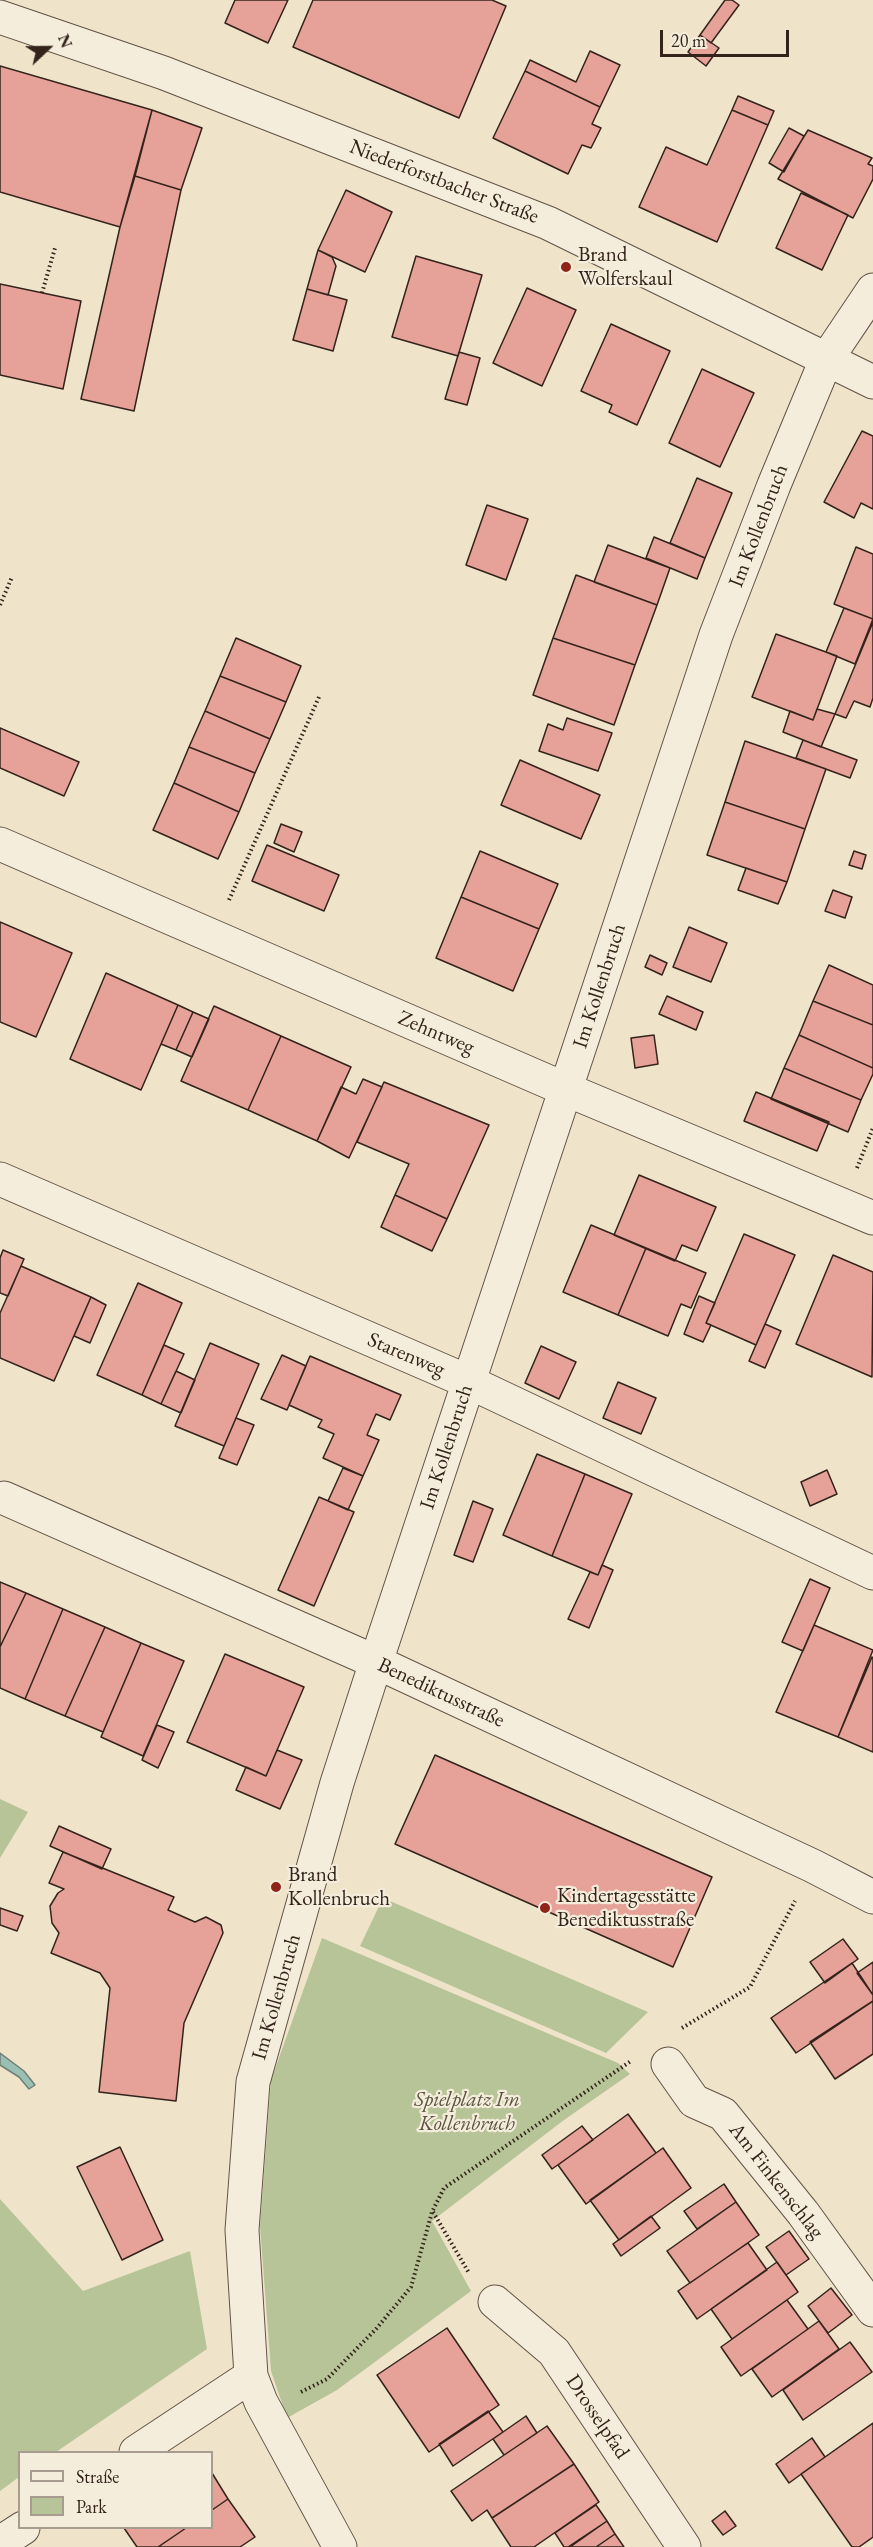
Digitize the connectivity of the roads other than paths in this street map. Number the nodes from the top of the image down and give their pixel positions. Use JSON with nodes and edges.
{"nodes":[{"id":1,"x":0,"y":17,"type":"edge"},
{"id":2,"x":873,"y":290,"type":"edge"},
{"id":3,"x":826,"y":360,"type":"junction"},
{"id":4,"x":873,"y":382,"type":"edge"},
{"id":5,"x":0,"y":844,"type":"edge"},
{"id":6,"x":565,"y":1089,"type":"junction"},
{"id":7,"x":0,"y":1179,"type":"edge"},
{"id":8,"x":873,"y":1218,"type":"edge"},
{"id":9,"x":469,"y":1382,"type":"junction"},
{"id":10,"x":4,"y":1498,"type":"dead end"},
{"id":11,"x":873,"y":1573,"type":"edge"},
{"id":12,"x":376,"y":1662,"type":"junction"},
{"id":13,"x":873,"y":1897,"type":"edge"},
{"id":14,"x":668,"y":2064,"type":"dead end"},
{"id":15,"x":495,"y":2302,"type":"road end"},
{"id":16,"x":873,"y":2310,"type":"edge"},
{"id":17,"x":256,"y":2389,"type":"junction"},
{"id":18,"x":138,"y":2451,"type":"edge"},
{"id":19,"x":21,"y":2529,"type":"edge"},
{"id":20,"x":0,"y":2543,"type":"edge"},
{"id":21,"x":340,"y":2547,"type":"edge"},
{"id":22,"x":684,"y":2547,"type":"edge"}],
"edges":[{"from":1,"to":3,"type":"street","name":"Niederforstbacher Straße"},
{"from":2,"to":3,"type":"street","name":"Im Kollenbruch"},
{"from":3,"to":4,"type":"street","name":"Niederforstbacher Straße"},
{"from":3,"to":6,"type":"street","name":"Im Kollenbruch"},
{"from":5,"to":6,"type":"street","name":"Zehntweg"},
{"from":6,"to":8,"type":"street","name":"Zehntweg"},
{"from":6,"to":9,"type":"street","name":"Im Kollenbruch"},
{"from":7,"to":9,"type":"street","name":"Starenweg"},
{"from":9,"to":11,"type":"street","name":"Starenweg"},
{"from":9,"to":12,"type":"street","name":"Im Kollenbruch"},
{"from":10,"to":12,"type":"street","name":"Benediktusstraße"},
{"from":12,"to":13,"type":"street","name":"Benediktusstraße"},
{"from":12,"to":17,"type":"street","name":"Im Kollenbruch"},
{"from":14,"to":16,"type":"street","name":"Am Finkenschlag"},
{"from":15,"to":22,"type":"street","name":"Drosselpfad"},
{"from":17,"to":18,"type":"street"},
{"from":17,"to":21,"type":"street","name":"Im Kollenbruch"},
{"from":19,"to":20,"type":"street"}]}
